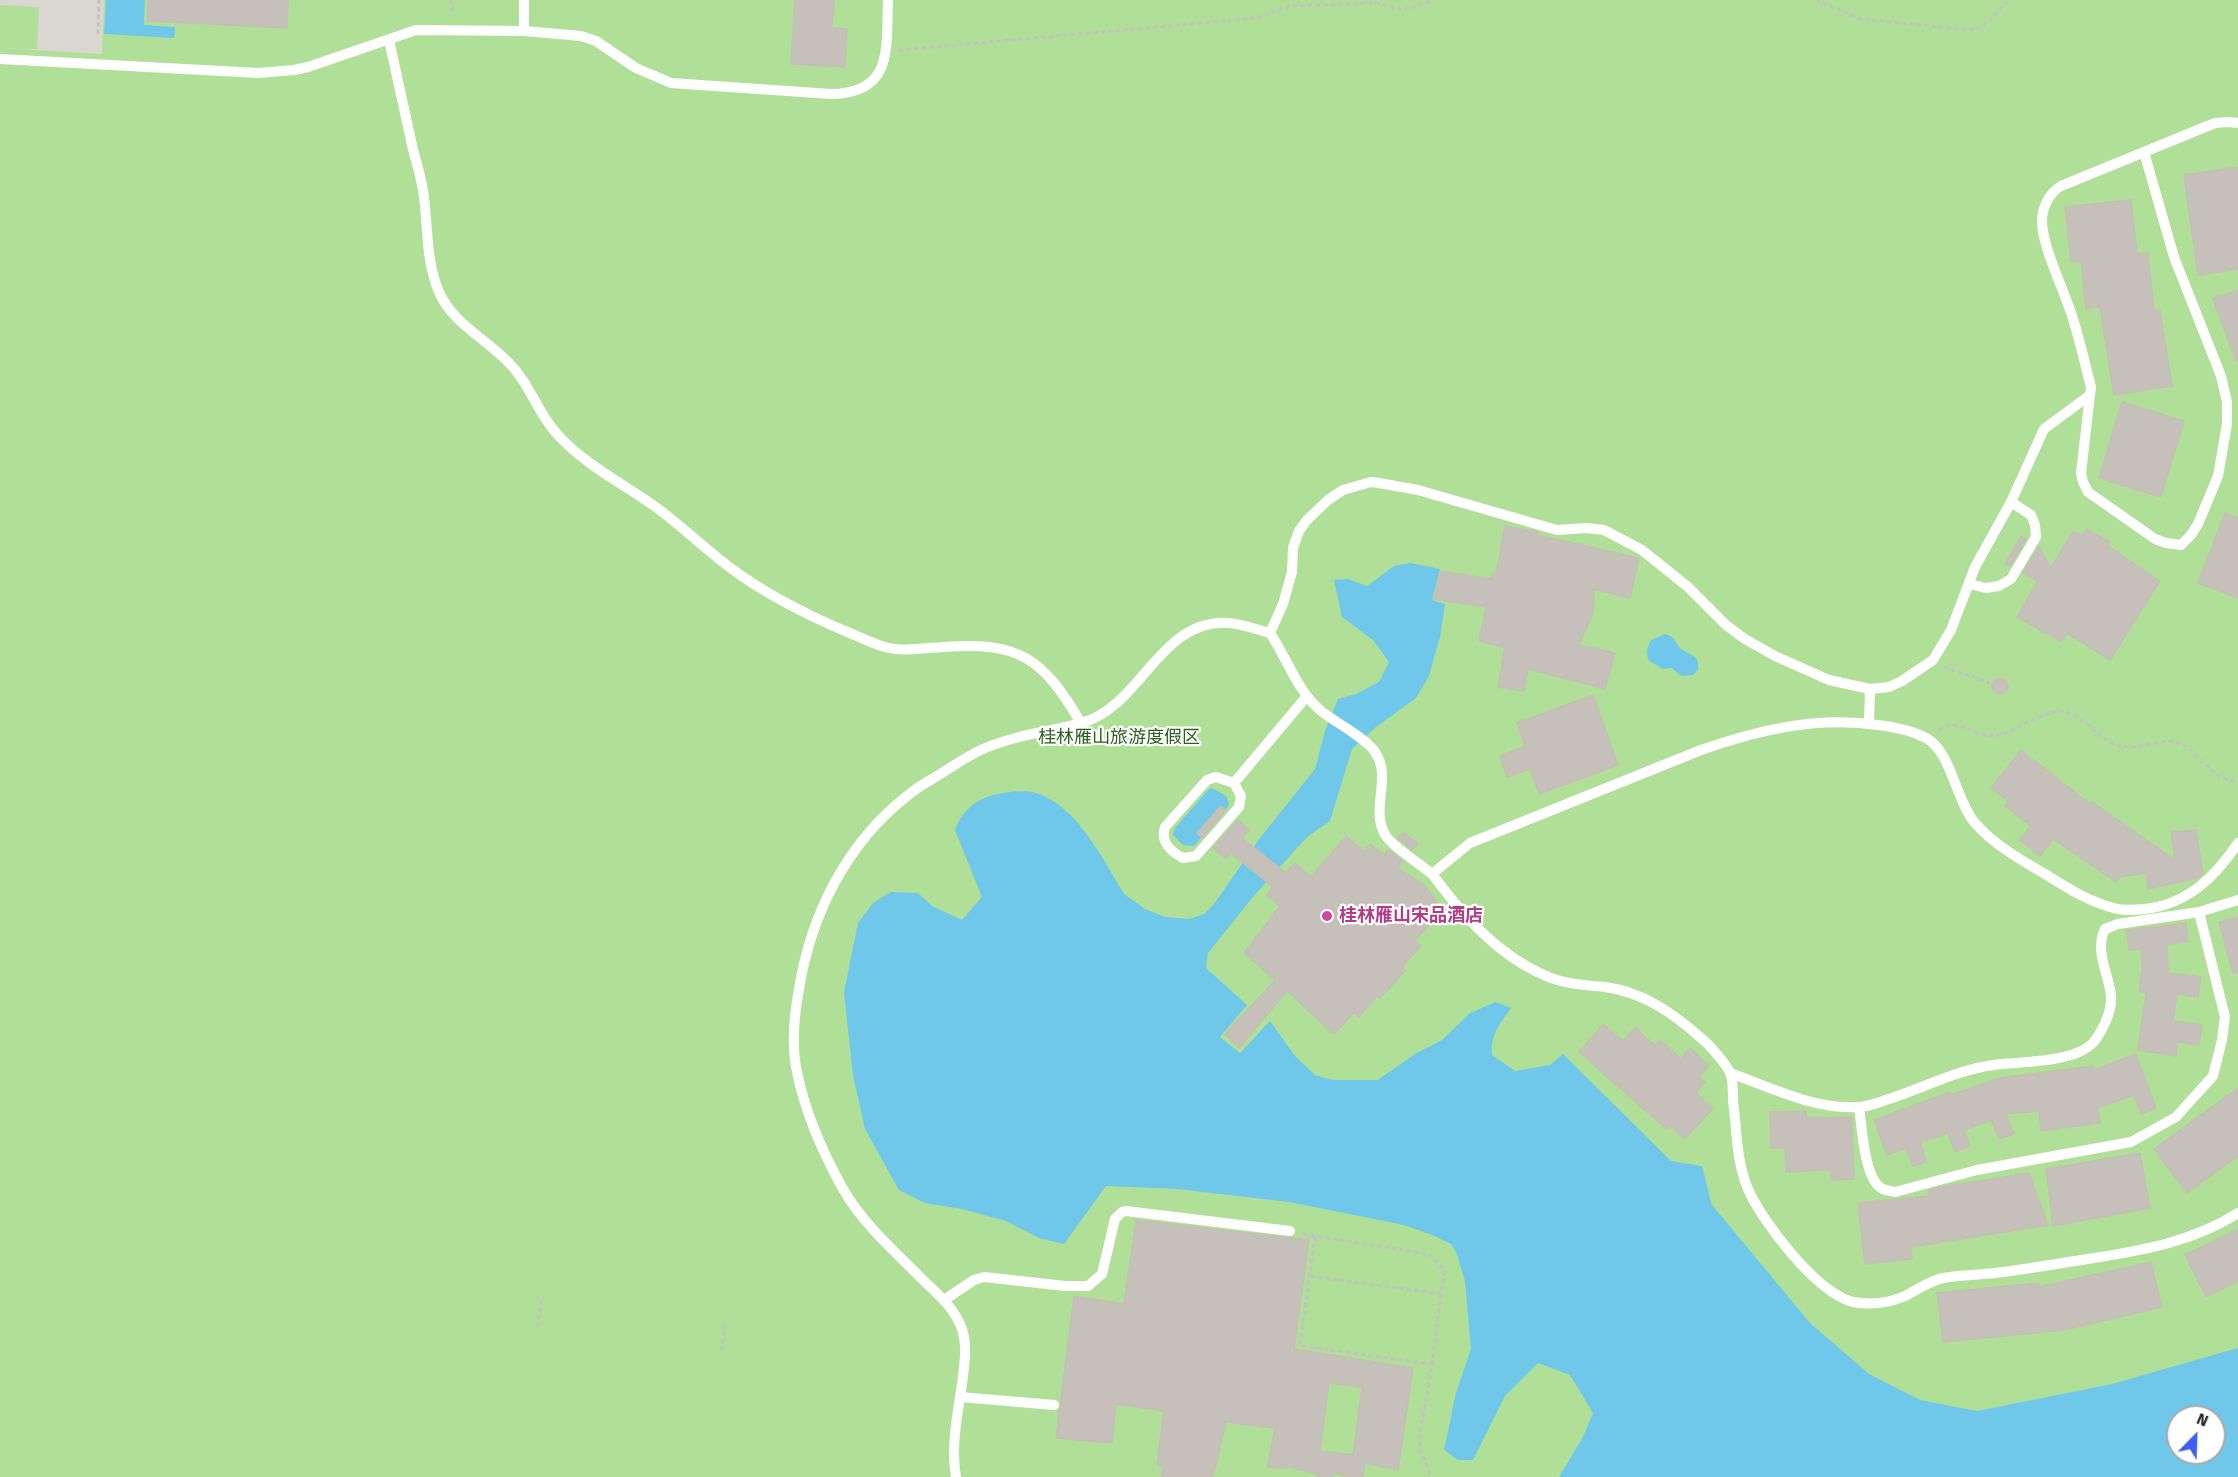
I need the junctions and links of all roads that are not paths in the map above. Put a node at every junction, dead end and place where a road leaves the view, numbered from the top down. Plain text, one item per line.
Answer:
1 (524, 0) edge
2 (888, 0) edge
3 (524, 31) junction
4 (389, 40) junction
5 (0, 59) edge
6 (2238, 123) edge
7 (2144, 152) junction
8 (2090, 395) junction
9 (2011, 502) junction
10 (1969, 584) junction
11 (1270, 633) junction
12 (1870, 689) junction
13 (1307, 696) junction
14 (1081, 723) junction
15 (1869, 723) junction
16 (1234, 783) junction
17 (2238, 843) edge
18 (1432, 874) junction
19 (2238, 900) edge
20 (2199, 912) junction
21 (1730, 1073) junction
22 (1859, 1107) junction
23 (2238, 1213) edge
24 (1290, 1231) road end
25 (944, 1300) junction
26 (960, 1397) junction
27 (1054, 1405) dead end
28 (956, 1477) edge

1 - 3 lane
2 - 3 lane
3 - 4 lane
4 - 5 lane
4 - 14 lane
6 - 7 lane
7 - 8 lane
7 - 8 lane
8 - 9 lane
9 - 10 lane
9 - 10 lane
10 - 12 lane
11 - 12 lane
11 - 13 lane
11 - 14 lane
12 - 15 lane
13 - 16 lane
13 - 18 lane
14 - 25 lane
15 - 17 lane
15 - 18 lane
16 - 16 lane
18 - 21 lane
19 - 20 lane
20 - 22 lane
20 - 22 lane
21 - 22 lane
21 - 23 lane
24 - 25 lane
25 - 26 lane
26 - 27 lane
26 - 28 lane

